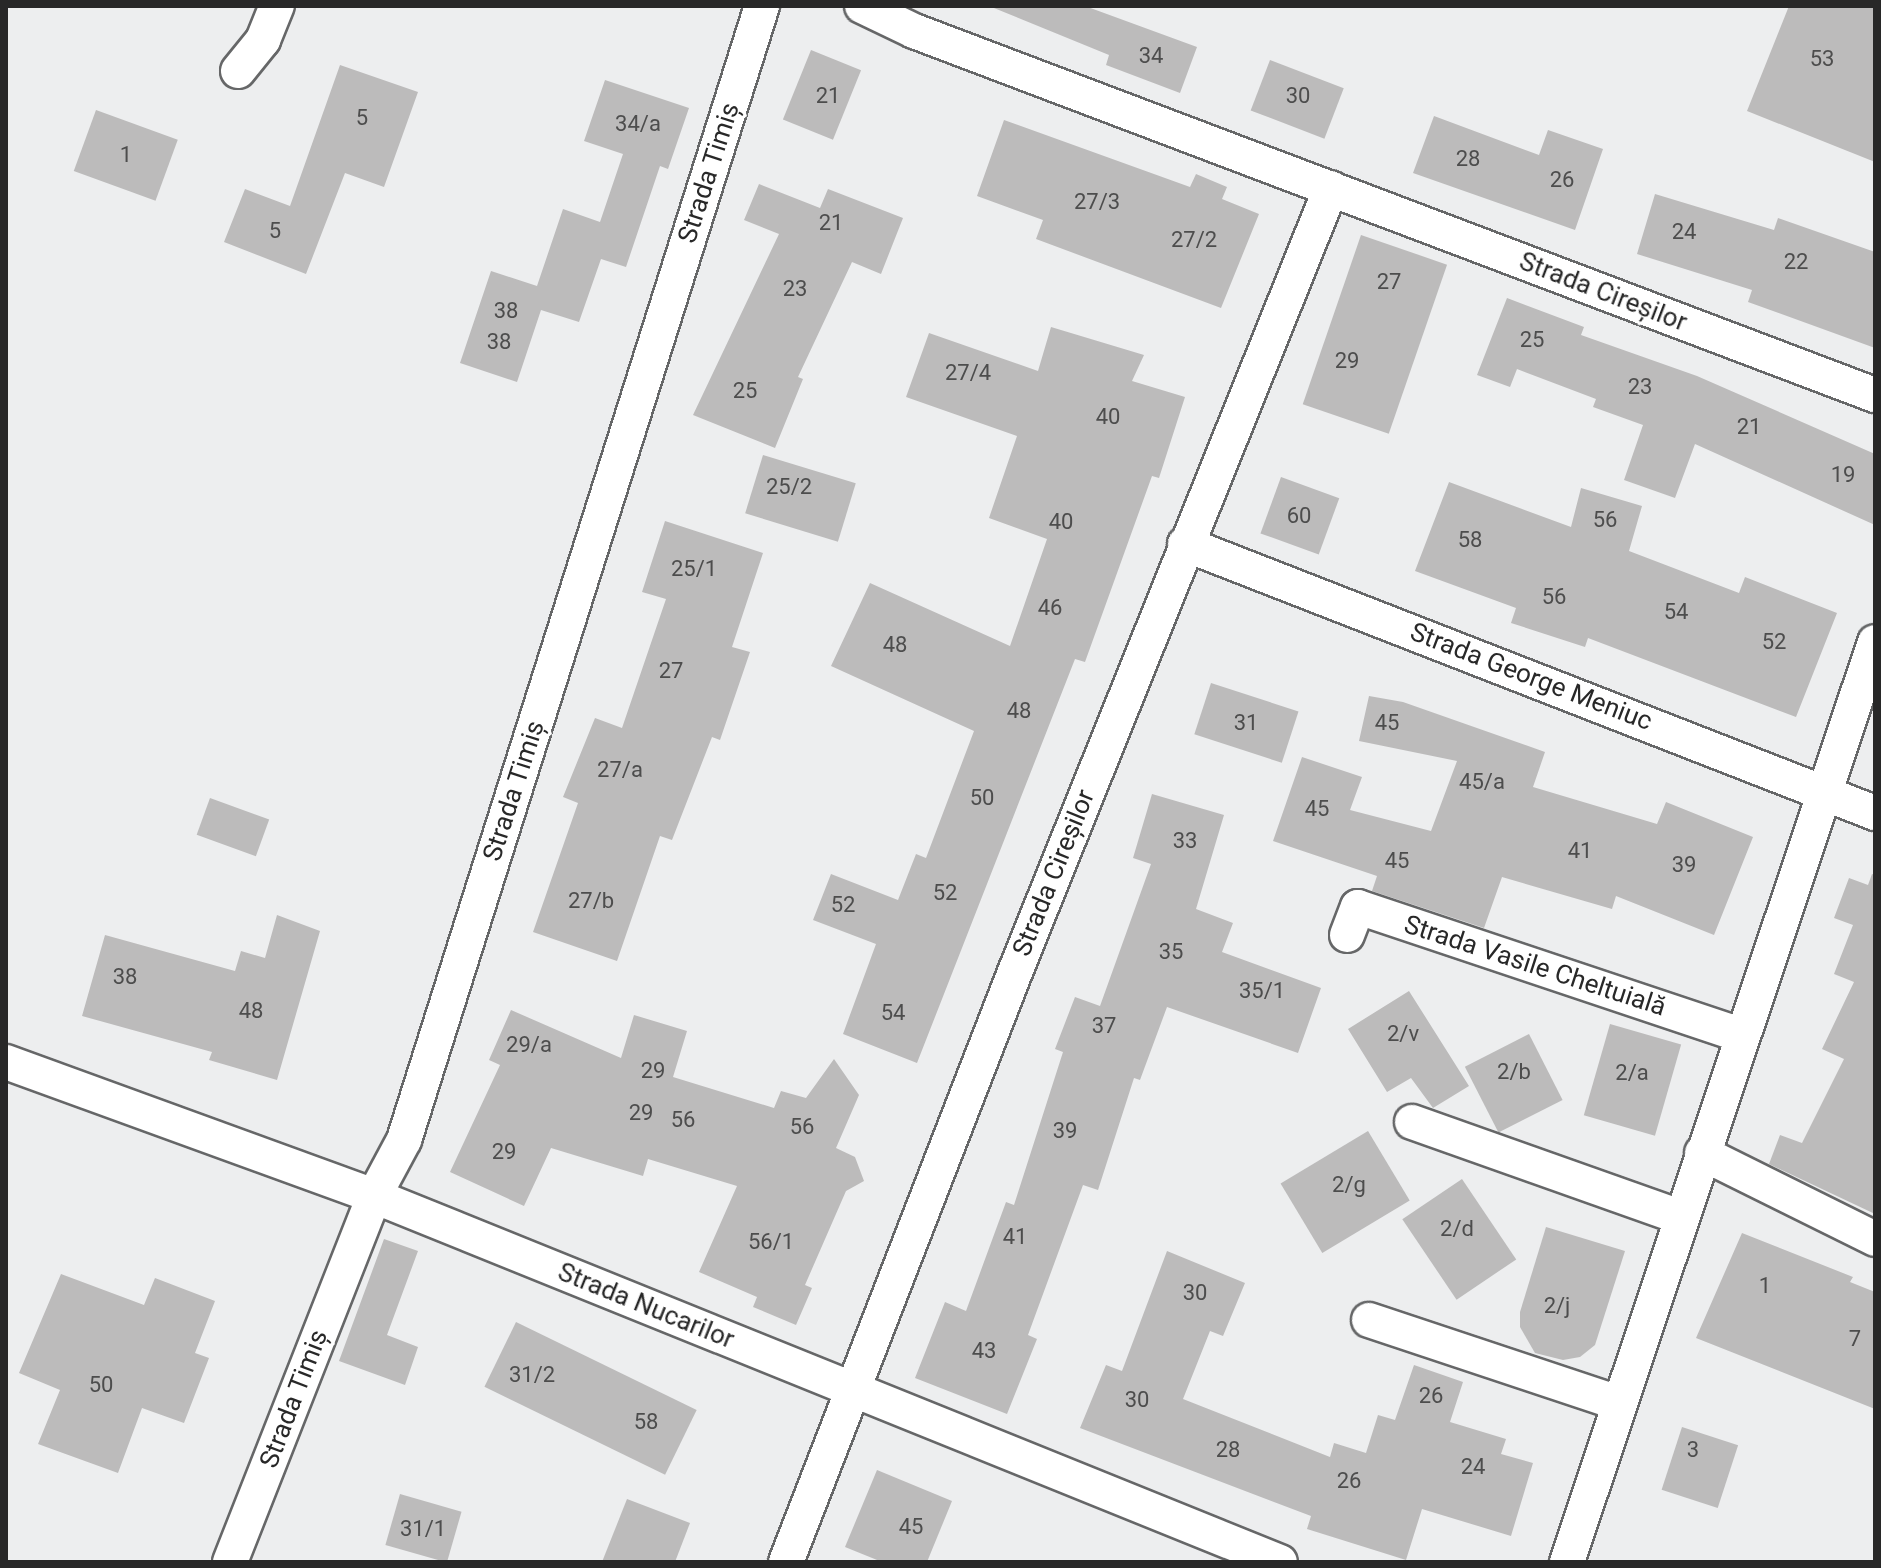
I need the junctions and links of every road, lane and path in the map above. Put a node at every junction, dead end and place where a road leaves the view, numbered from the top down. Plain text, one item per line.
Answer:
1 (277, 6) edge
2 (762, 6) edge
3 (862, 6) edge
4 (238, 71) dead end
5 (1331, 188) junction
6 (1875, 395) edge
7 (1185, 544) junction
8 (1875, 642) edge
9 (1822, 789) junction
10 (1875, 813) edge
11 (1347, 935) dead end
12 (1741, 1035) junction
13 (6, 1062) edge
14 (1412, 1122) dead end
15 (1702, 1153) junction
16 (374, 1196) junction
17 (1680, 1217) junction
18 (1875, 1239) edge
19 (1369, 1320) dead end
20 (854, 1390) junction
21 (1619, 1403) junction
22 (1266, 1559) edge
23 (230, 1562) edge
24 (786, 1562) edge
25 (1567, 1562) edge

1 - 4 street
2 - 16 street, Strada Timiș
3 - 5 street, Strada Cireșilor
5 - 6 street, Strada Cireșilor
5 - 7 street, Strada Cireșilor
7 - 9 street, Strada George Meniuc
7 - 20 street, Strada Cireșilor
8 - 9 street
9 - 10 street, Strada George Meniuc
9 - 12 street
11 - 12 street, Strada Vasile Cheltuială
12 - 15 street
13 - 16 street, Strada Nucarilor
14 - 17 street
15 - 17 street
15 - 18 street
16 - 20 street, Strada Nucarilor
16 - 23 street, Strada Timiș
17 - 21 street
19 - 21 street
20 - 22 street, Strada Nucarilor
20 - 24 street, Strada Cireșilor
21 - 25 street

